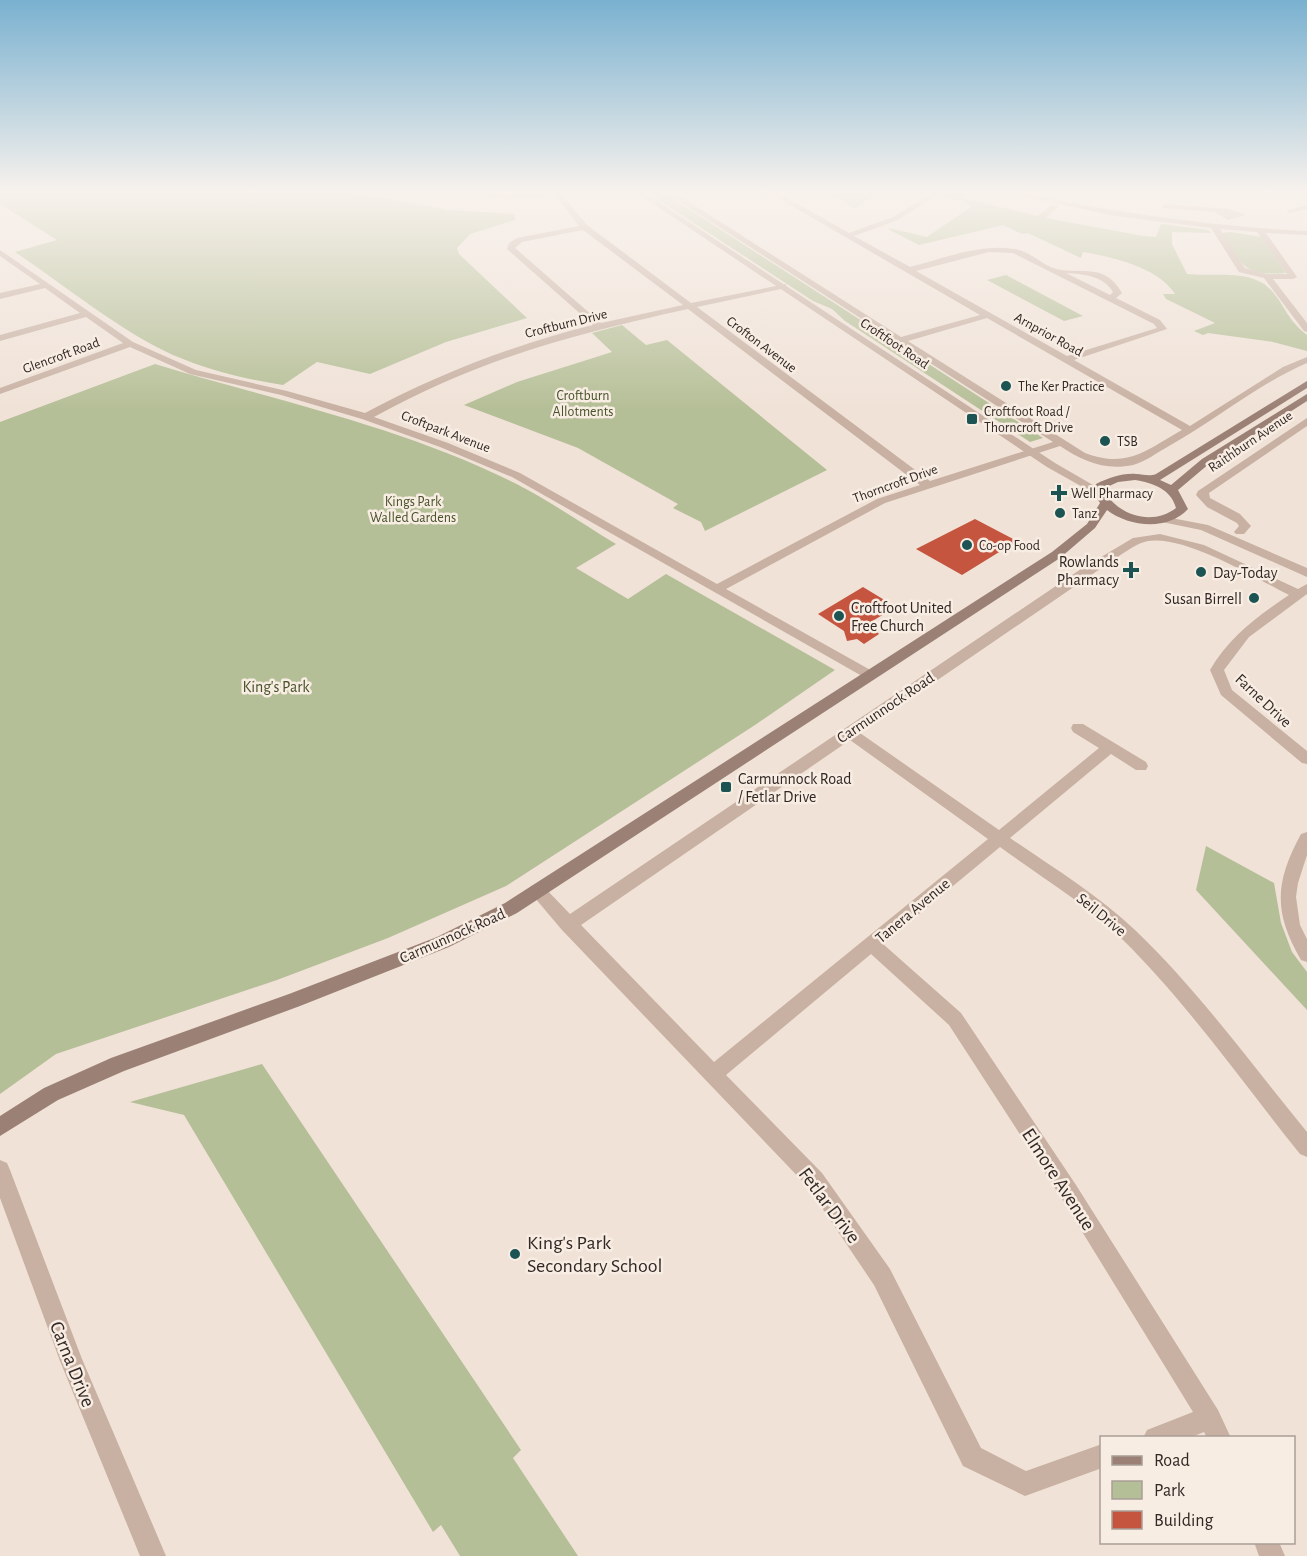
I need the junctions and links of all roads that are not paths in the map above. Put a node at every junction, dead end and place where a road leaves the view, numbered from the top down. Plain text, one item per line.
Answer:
1 (17, 264) edge
2 (528, 264) edge
3 (633, 264) edge
4 (749, 264) edge
5 (780, 264) edge
6 (897, 264) edge
7 (935, 264) edge
8 (1040, 264) edge
9 (1238, 264) edge
10 (1286, 264) edge
11 (909, 270) junction
12 (1055, 271) junction
13 (1267, 276) junction
14 (47, 285) junction
15 (783, 286) junction
16 (0, 296) edge
17 (1110, 299) junction
18 (691, 307) junction
19 (86, 314) junction
20 (989, 315) junction
21 (601, 328) junction
22 (1307, 329) edge
23 (0, 338) edge
24 (900, 340) junction
25 (130, 344) junction
26 (1066, 359) junction
27 (1307, 360) edge
28 (1307, 384) edge
29 (0, 391) edge
30 (1307, 397) edge
31 (366, 417) junction
32 (1307, 421) edge
33 (1190, 430) junction
34 (1062, 442) junction
35 (1033, 452) junction
36 (1150, 480) junction
37 (928, 486) junction
38 (1102, 487) junction
39 (1172, 490) junction
40 (1105, 504) junction
41 (1221, 508) junction
42 (1182, 509) junction
43 (1131, 518) junction
44 (1166, 519) junction
45 (1206, 522) junction
46 (1091, 526) junction
47 (1240, 532) dead end
48 (1307, 573) edge
49 (716, 589) junction
50 (1303, 591) edge
51 (869, 675) junction
52 (1078, 728) dead end
53 (849, 732) junction
54 (1110, 747) junction
55 (1307, 759) edge
56 (1142, 766) dead end
57 (999, 838) junction
58 (1307, 838) edge
59 (537, 891) junction
60 (568, 926) junction
61 (872, 944) junction
62 (1307, 956) edge
63 (714, 1073) junction
64 (0, 1127) edge
65 (1307, 1147) edge
66 (0, 1170) edge
67 (1215, 1428) edge
68 (1162, 1436) edge
69 (1100, 1456) edge
70 (153, 1556) edge

1 - 14 street, Croftpark Avenue
2 - 21 street
3 - 18 street, Crofton Avenue
4 - 15 street, Croftfoot Road
5 - 24 street, Croftfoot Road
6 - 11 street, Arnprior Road
7 - 11 street
8 - 12 street
9 - 13 street
10 - 13 street
11 - 20 street, Arnprior Road
12 - 17 street
12 - 17 street
13 - 22 street
14 - 16 street
14 - 19 street, Croftpark Avenue
15 - 18 street, Croftburn Drive
15 - 35 street, Croftfoot Road
17 - 26 street
18 - 21 street, Croftburn Drive
18 - 37 street, Crofton Avenue
19 - 23 street
19 - 25 street, Croftpark Avenue
20 - 24 street
20 - 26 street, Arnprior Road
21 - 31 street, Croftburn Drive
24 - 34 street, Croftfoot Road
25 - 29 street, Glencroft Road
25 - 31 street, Croftpark Avenue
26 - 33 street, Arnprior Road
27 - 33 street
28 - 36 main road
30 - 39 main road
31 - 49 street, Croftpark Avenue
32 - 41 street, Raithburn Avenue
33 - 34 street, Croftfoot Road
34 - 35 street, Thorncroft Drive
35 - 37 street, Thorncroft Drive
35 - 38 street, Croftfoot Road
36 - 38 main road
36 - 39 main road
37 - 49 street, Thorncroft Drive
38 - 40 main road
39 - 42 main road
40 - 43 main road
40 - 46 main road
41 - 45 street
41 - 47 street, Raithburn Avenue
42 - 44 main road
42 - 45 street
43 - 44 main road
43 - 46 main road
44 - 45 street
45 - 48 street
46 - 51 main road, Carmunnock Road
49 - 51 street, Croftpark Avenue
50 - 53 street, Carmunnock Road
50 - 55 street, Farne Drive
51 - 59 main road, Carmunnock Road
52 - 54 street
53 - 57 street, Seil Drive
53 - 60 street, Carmunnock Road
54 - 56 street
54 - 57 street, Tanera Avenue
57 - 61 street, Tanera Avenue
57 - 65 street, Seil Drive
58 - 62 street
59 - 60 street, Fetlar Drive
59 - 64 main road, Carmunnock Road
60 - 63 street, Fetlar Drive
61 - 63 street, Tanera Avenue
61 - 67 street, Elmore Avenue
63 - 69 street, Fetlar Drive
66 - 70 street, Carna Drive
67 - 68 street

